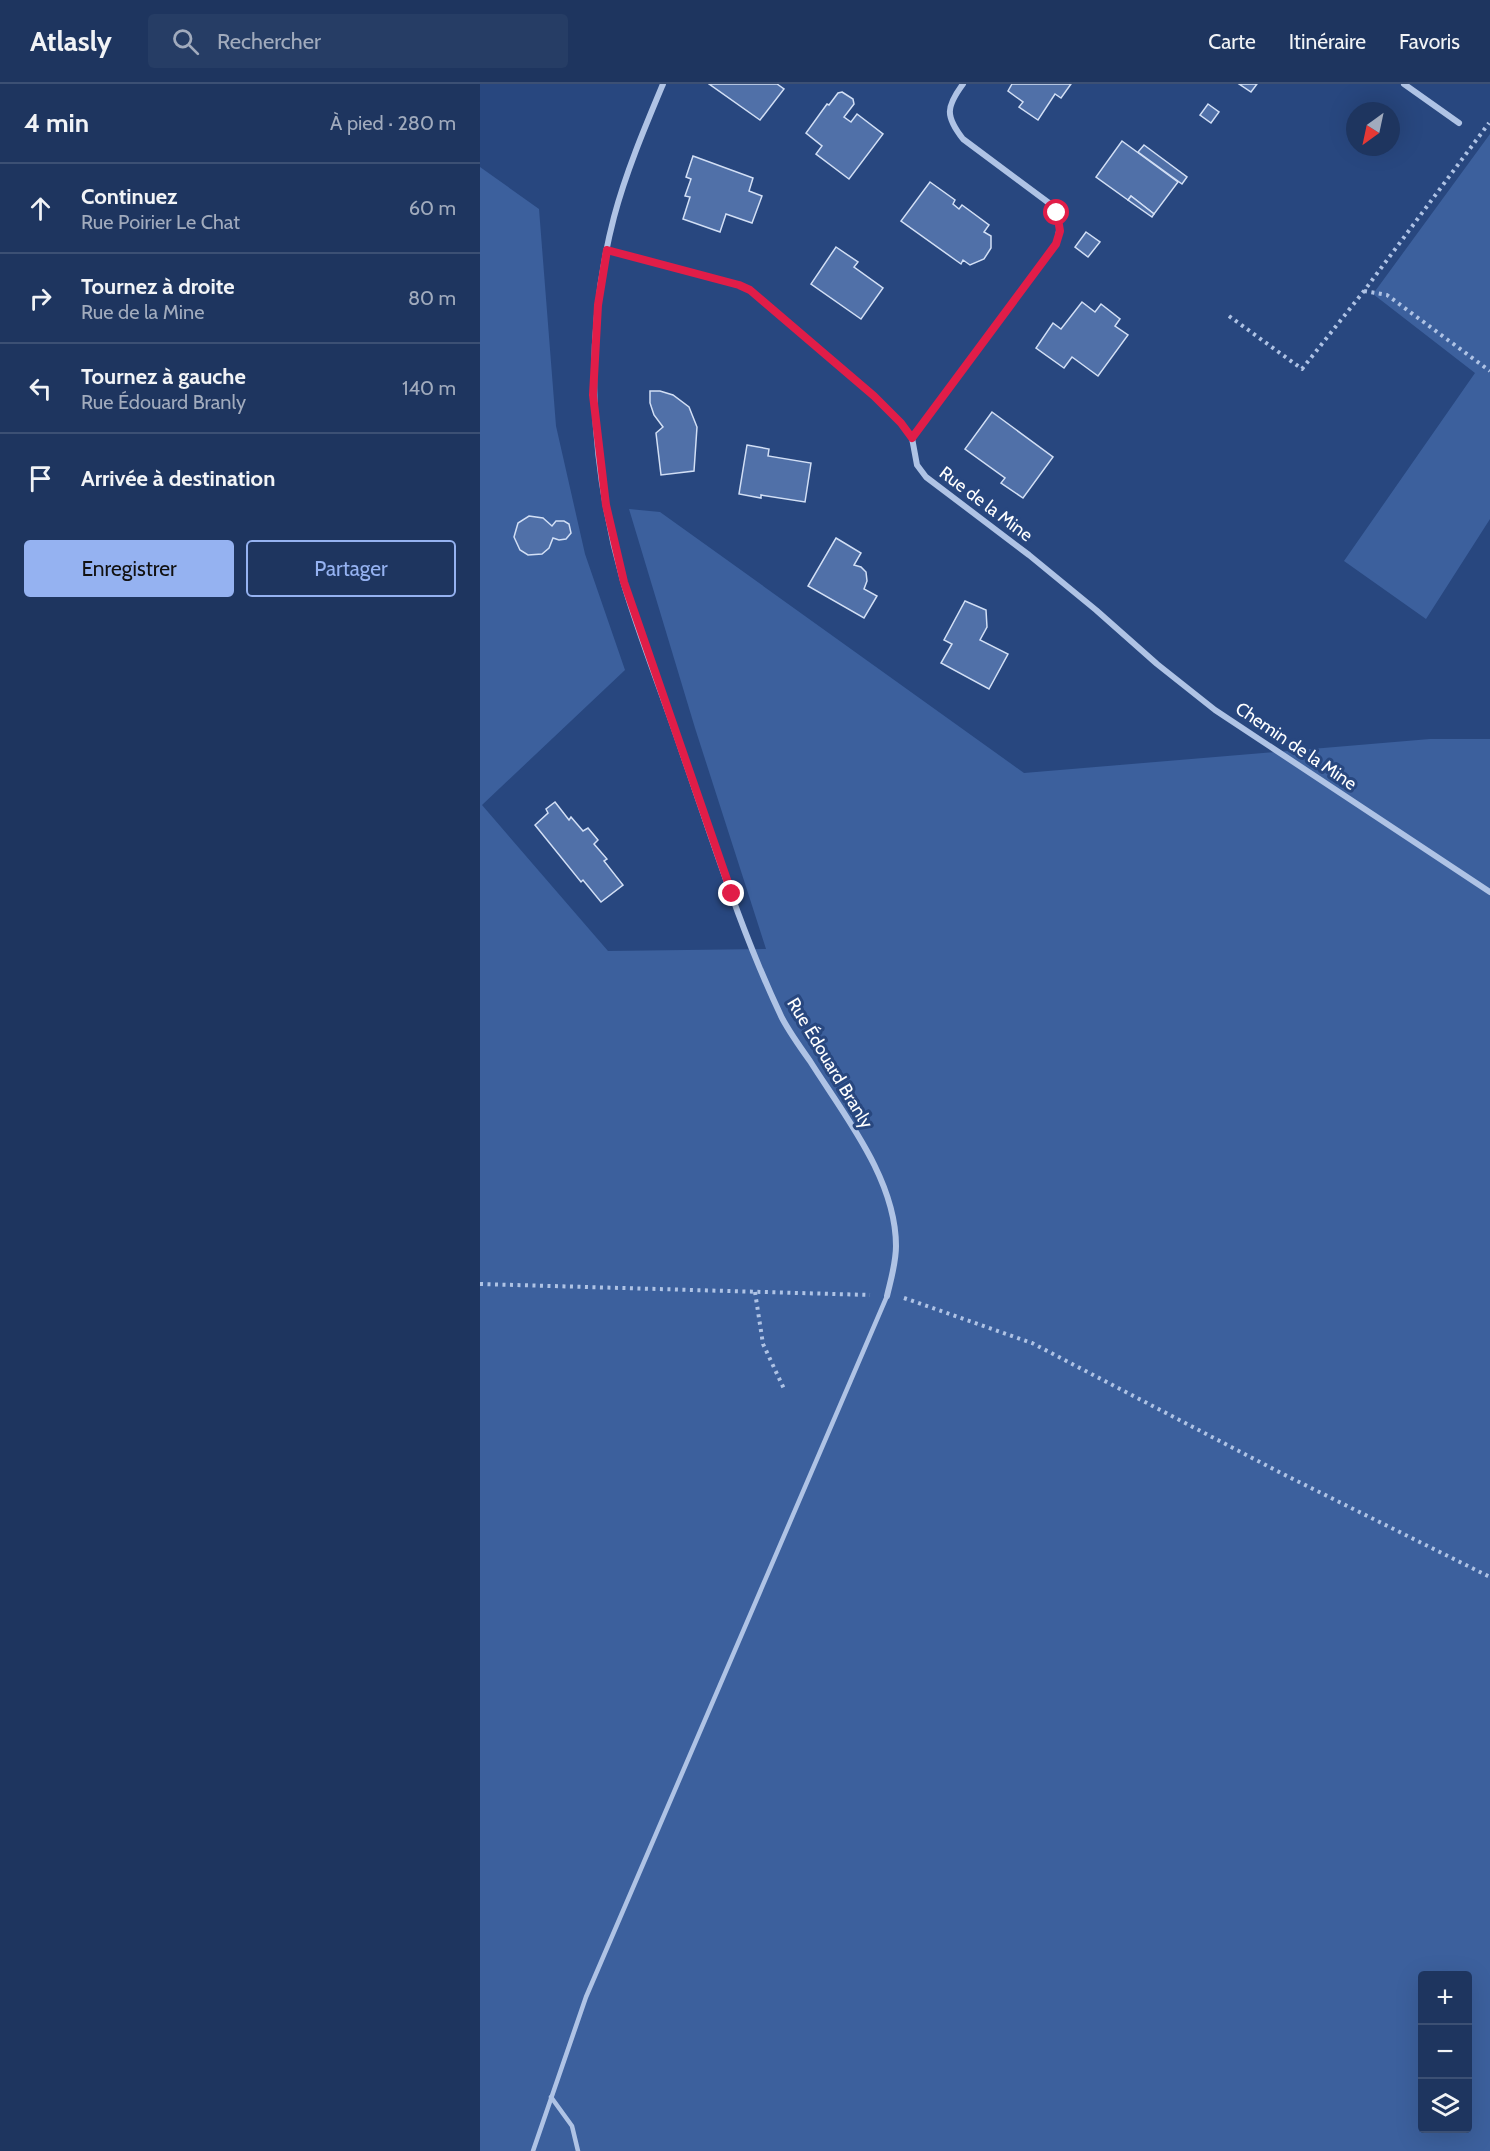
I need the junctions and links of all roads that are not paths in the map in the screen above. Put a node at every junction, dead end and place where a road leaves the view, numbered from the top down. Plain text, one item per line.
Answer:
1 (663, 84) edge
2 (963, 84) edge
3 (1404, 84) edge
4 (1459, 123) dead end
5 (607, 250) junction
6 (912, 438) junction
7 (1096, 610) joint
8 (1490, 892) edge
9 (887, 1296) joint
10 (551, 2097) junction
11 (533, 2151) edge
12 (578, 2151) edge

1 - 5 street, Rue Édouard Branly
2 - 6 street
3 - 4 street
5 - 6 street, Rue de la Mine
5 - 9 street, Rue Édouard Branly
6 - 7 street, Rue de la Mine
7 - 8 street, Chemin de la Mine
9 - 10 lane
10 - 11 lane
10 - 12 lane

